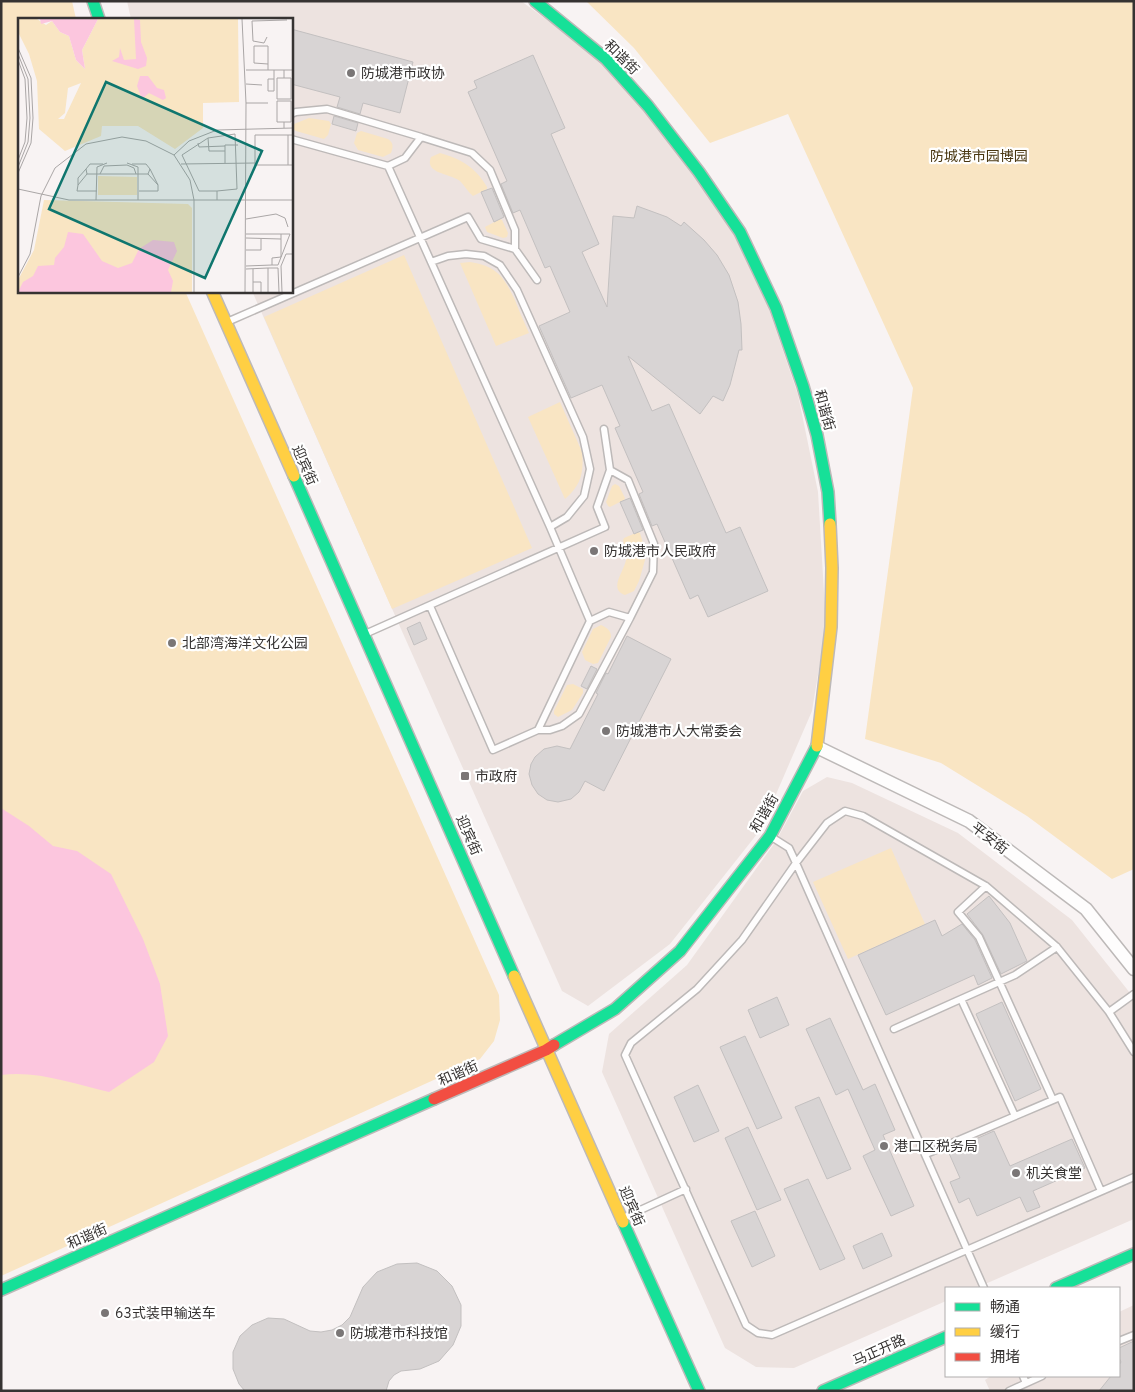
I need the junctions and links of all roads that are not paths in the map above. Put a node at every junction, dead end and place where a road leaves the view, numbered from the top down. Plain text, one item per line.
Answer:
1 (93, 1) edge
2 (535, 1) edge
3 (99, 18) edge
4 (292, 114) edge
5 (421, 137) junction
6 (292, 139) edge
7 (388, 166) junction
8 (421, 238) junction
9 (515, 249) junction
10 (431, 262) junction
11 (537, 280) dead end
12 (292, 291) edge
13 (212, 292) edge
14 (290, 292) edge
15 (226, 322) junction
16 (604, 429) dead end
17 (610, 470) junction
18 (550, 527) junction
19 (559, 548) junction
20 (430, 606) junction
21 (630, 618) junction
22 (590, 621) junction
23 (364, 635) junction
24 (538, 730) junction
25 (817, 747) junction
26 (770, 836) junction
27 (796, 863) junction
28 (986, 886) junction
29 (1057, 947) junction
30 (1134, 969) edge
31 (1000, 982) junction
32 (1134, 994) edge
33 (961, 1000) junction
34 (1109, 1012) junction
35 (894, 1029) dead end
36 (546, 1050) junction
37 (1134, 1052) edge
38 (1054, 1100) junction
39 (1015, 1116) junction
40 (926, 1154) junction
41 (1134, 1177) edge
42 (686, 1189) junction
43 (1101, 1191) junction
44 (622, 1218) junction
45 (968, 1250) junction
46 (1134, 1254) edge
47 (984, 1287) edge
48 (1058, 1287) edge
49 (1, 1290) edge
50 (1134, 1335) edge
51 (945, 1336) edge
52 (1120, 1341) edge
53 (1023, 1377) edge
54 (1040, 1377) edge
55 (1026, 1383) junction
56 (700, 1391) edge
57 (823, 1391) edge
58 (1010, 1391) edge

1 - 3 street
2 - 25 street, 和谐街
4 - 5 lane
5 - 7 lane
5 - 9 lane
6 - 7 lane
7 - 8 lane
8 - 9 lane
8 - 10 lane
8 - 12 lane
9 - 11 lane
10 - 18 lane
10 - 18 lane
13 - 15 street, 迎宾街
14 - 15 lane
15 - 23 street, 迎宾街
16 - 17 lane
17 - 19 lane
17 - 21 lane
18 - 19 lane
19 - 20 lane
19 - 22 lane
20 - 23 lane
20 - 24 lane
21 - 22 lane
21 - 24 lane
22 - 24 lane
23 - 36 street, 迎宾街
25 - 26 street, 和谐街
25 - 30 street, 平安街
26 - 27 lane
26 - 36 street, 和谐街
27 - 28 lane
27 - 40 lane
27 - 42 lane
28 - 29 lane
28 - 31 lane
29 - 31 lane
29 - 34 lane
31 - 33 lane
31 - 38 lane
32 - 34 lane
33 - 35 lane
33 - 39 lane
34 - 37 lane
36 - 44 street, 迎宾街
36 - 49 street, 和谐街
38 - 39 lane
38 - 43 lane
39 - 40 lane
40 - 45 lane
41 - 43 lane
42 - 44 lane
42 - 45 lane
43 - 45 lane
44 - 56 street, 迎宾街
45 - 47 lane
46 - 48 street
50 - 52 lane
51 - 57 street, 马正开路
53 - 55 lane
54 - 55 lane
55 - 58 lane

